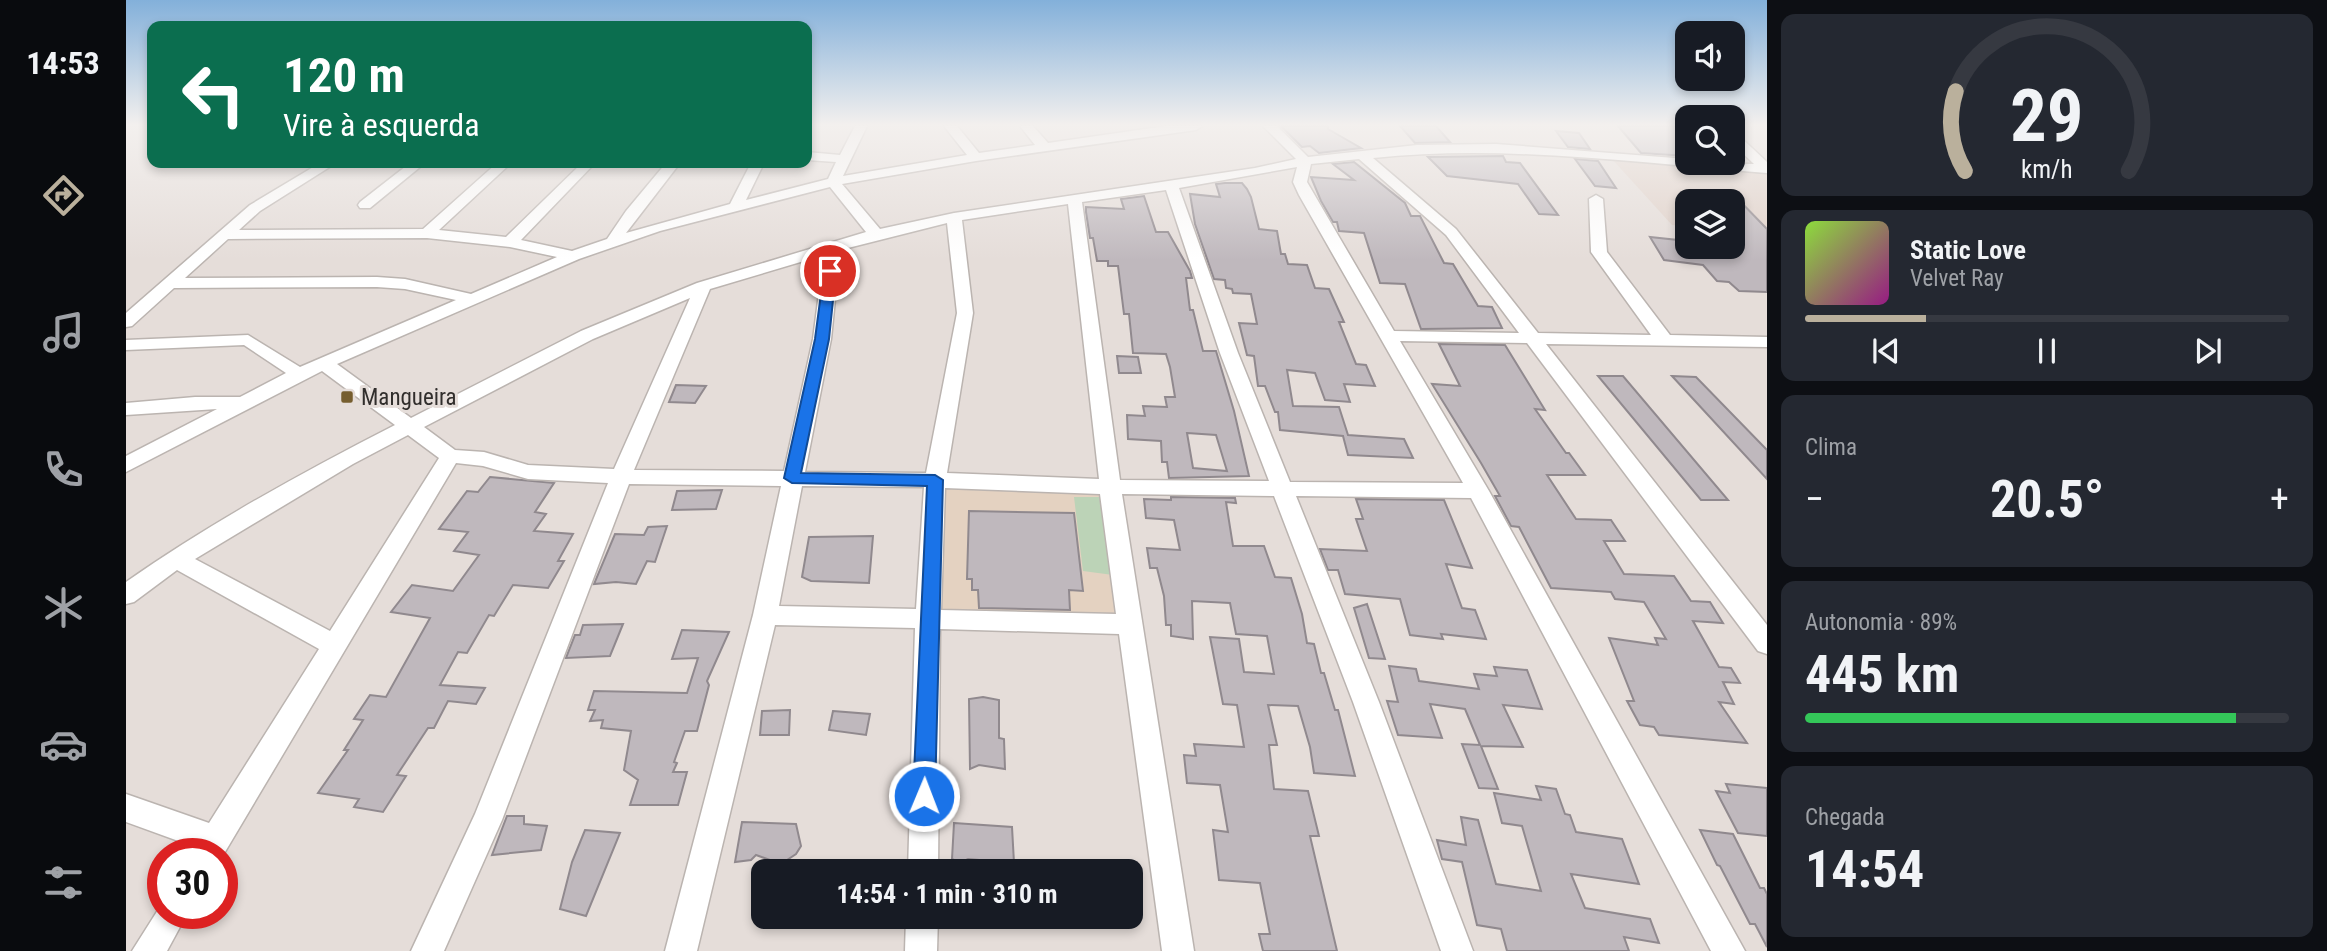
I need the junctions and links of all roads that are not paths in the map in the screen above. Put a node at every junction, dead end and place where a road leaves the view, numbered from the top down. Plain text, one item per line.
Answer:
1 (317, 170) edge
2 (409, 170) edge
3 (497, 170) edge
4 (582, 170) edge
5 (667, 170) edge
6 (753, 170) edge
7 (838, 170) edge
8 (902, 170) edge
9 (1259, 170) edge
10 (1290, 170) edge
11 (1307, 170) edge
12 (1380, 170) edge
13 (1302, 172) junction
14 (833, 182) junction
15 (1171, 185) junction
16 (1596, 199) dead end
17 (1075, 200) junction
18 (365, 205) dead end
19 (736, 206) junction
20 (954, 217) junction
21 (427, 233) junction
22 (876, 234) junction
23 (225, 235) junction
24 (510, 242) junction
25 (613, 242) junction
26 (832, 249) junction
27 (573, 256) junction
28 (172, 283) junction
29 (703, 286) junction
30 (471, 299) junction
31 (126, 322) edge
32 (1389, 336) junction
33 (1533, 338) junction
34 (1665, 341) junction
35 (1767, 342) edge
36 (126, 345) edge
37 (324, 363) junction
38 (299, 374) junction
39 (242, 403) junction
40 (126, 409) edge
41 (408, 425) junction
42 (450, 456) junction
43 (126, 465) edge
44 (621, 477) junction
45 (792, 478) junction
46 (935, 480) junction
47 (1110, 487) junction
48 (1282, 488) junction
49 (1478, 491) junction
50 (176, 559) junction
51 (126, 595) edge
52 (765, 615) junction
53 (929, 619) junction
54 (1129, 624) junction
55 (1767, 644) edge
56 (334, 645) junction
57 (126, 808) edge
58 (191, 838) edge
59 (216, 838) edge
60 (923, 859) edge
61 (162, 929) edge
62 (922, 929) edge
63 (148, 951) edge
64 (428, 951) edge
65 (681, 951) edge
66 (921, 951) edge
67 (1178, 951) edge
68 (1457, 951) edge
69 (1729, 951) edge

1 - 23 street
2 - 18 street
3 - 21 street
4 - 24 street
5 - 25 street
6 - 19 street
7 - 14 street
8 - 14 street
9 - 15 street
10 - 13 street
11 - 13 street
12 - 33 street
13 - 32 street
14 - 19 street
14 - 22 street
15 - 17 street
15 - 48 street
16 - 34 street
17 - 20 street
17 - 47 street
19 - 25 street
20 - 22 street
20 - 46 street
21 - 23 street
21 - 24 street
22 - 26 street
23 - 28 street
24 - 27 street
25 - 27 street
26 - 29 street
26 - 45 street
27 - 30 street
28 - 30 street
28 - 31 street
29 - 41 street
29 - 44 street
30 - 37 street
32 - 33 street
32 - 49 street
33 - 34 street
33 - 55 street
34 - 35 street
36 - 38 street
37 - 38 street
37 - 41 street
38 - 39 street
39 - 40 street
39 - 43 street
41 - 42 street
41 - 50 street
42 - 44 street
42 - 56 street
44 - 45 street
44 - 64 street
45 - 46 street
45 - 52 street
46 - 47 street
46 - 53 street
47 - 48 street
47 - 54 street
48 - 49 street
48 - 68 street
49 - 69 street
50 - 51 street
50 - 56 street
52 - 53 street
52 - 65 street
53 - 54 street
53 - 60 street
54 - 67 street
56 - 59 street
57 - 58 street
61 - 63 street
62 - 66 street

